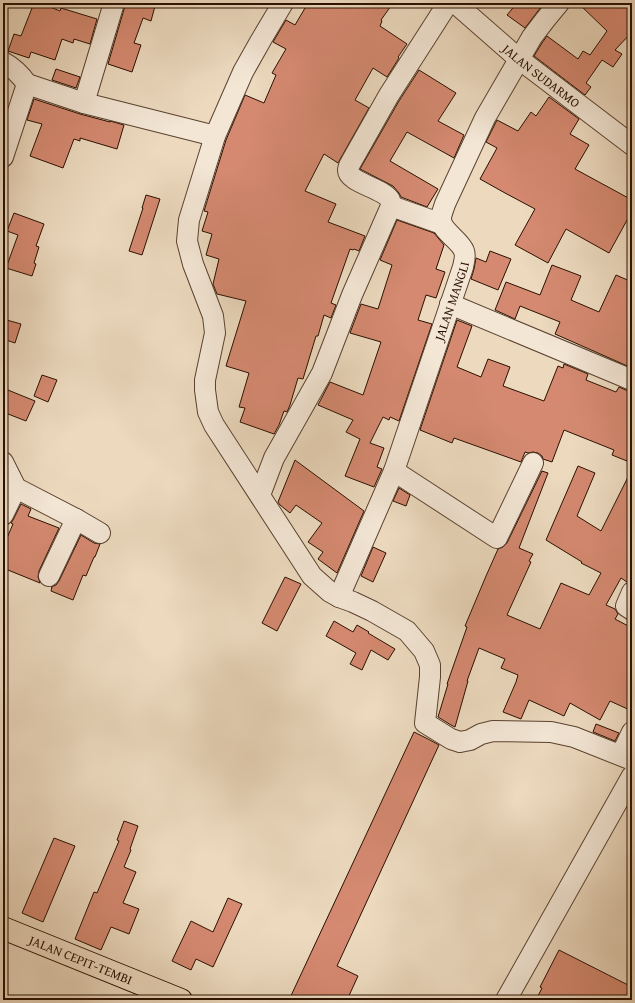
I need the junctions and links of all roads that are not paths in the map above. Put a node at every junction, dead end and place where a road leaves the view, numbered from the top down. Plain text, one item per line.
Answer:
1 (114, 3) edge
2 (283, 3) edge
3 (448, 3) edge
4 (455, 3) edge
5 (559, 3) edge
6 (519, 59) junction
7 (3, 62) edge
8 (26, 84) junction
9 (84, 103) junction
10 (215, 136) junction
11 (632, 145) edge
12 (3, 157) edge
13 (391, 206) junction
14 (442, 224) junction
15 (450, 304) junction
16 (632, 380) edge
17 (3, 462) edge
18 (533, 463) dead end
19 (394, 471) junction
20 (16, 488) junction
21 (260, 495) junction
22 (3, 515) edge
23 (76, 519) junction
24 (100, 533) dead end
25 (49, 576) dead end
26 (632, 592) edge
27 (339, 597) junction
28 (632, 610) edge
29 (632, 732) edge
30 (626, 758) edge
31 (632, 776) edge
32 (3, 928) edge
33 (181, 1000) edge
34 (506, 1000) edge

1 - 9 street
2 - 10 street
3 - 13 street
4 - 6 street, JALAN SUDARMO
5 - 6 street
6 - 11 street, JALAN SUDARMO
6 - 14 street
7 - 8 street
8 - 9 street
8 - 12 street
9 - 10 street
10 - 21 street
13 - 14 street
13 - 21 street
14 - 15 street, JALAN MANGLI
15 - 16 street
15 - 19 street, JALAN MANGLI
17 - 20 street
18 - 19 street
19 - 27 street, JALAN MANGLI
20 - 22 street
20 - 23 street
21 - 27 street
23 - 24 street
23 - 25 street
26 - 28 street
27 - 30 street
29 - 30 street
31 - 34 street
32 - 33 main road, JALAN CEPIT-TEMBI

